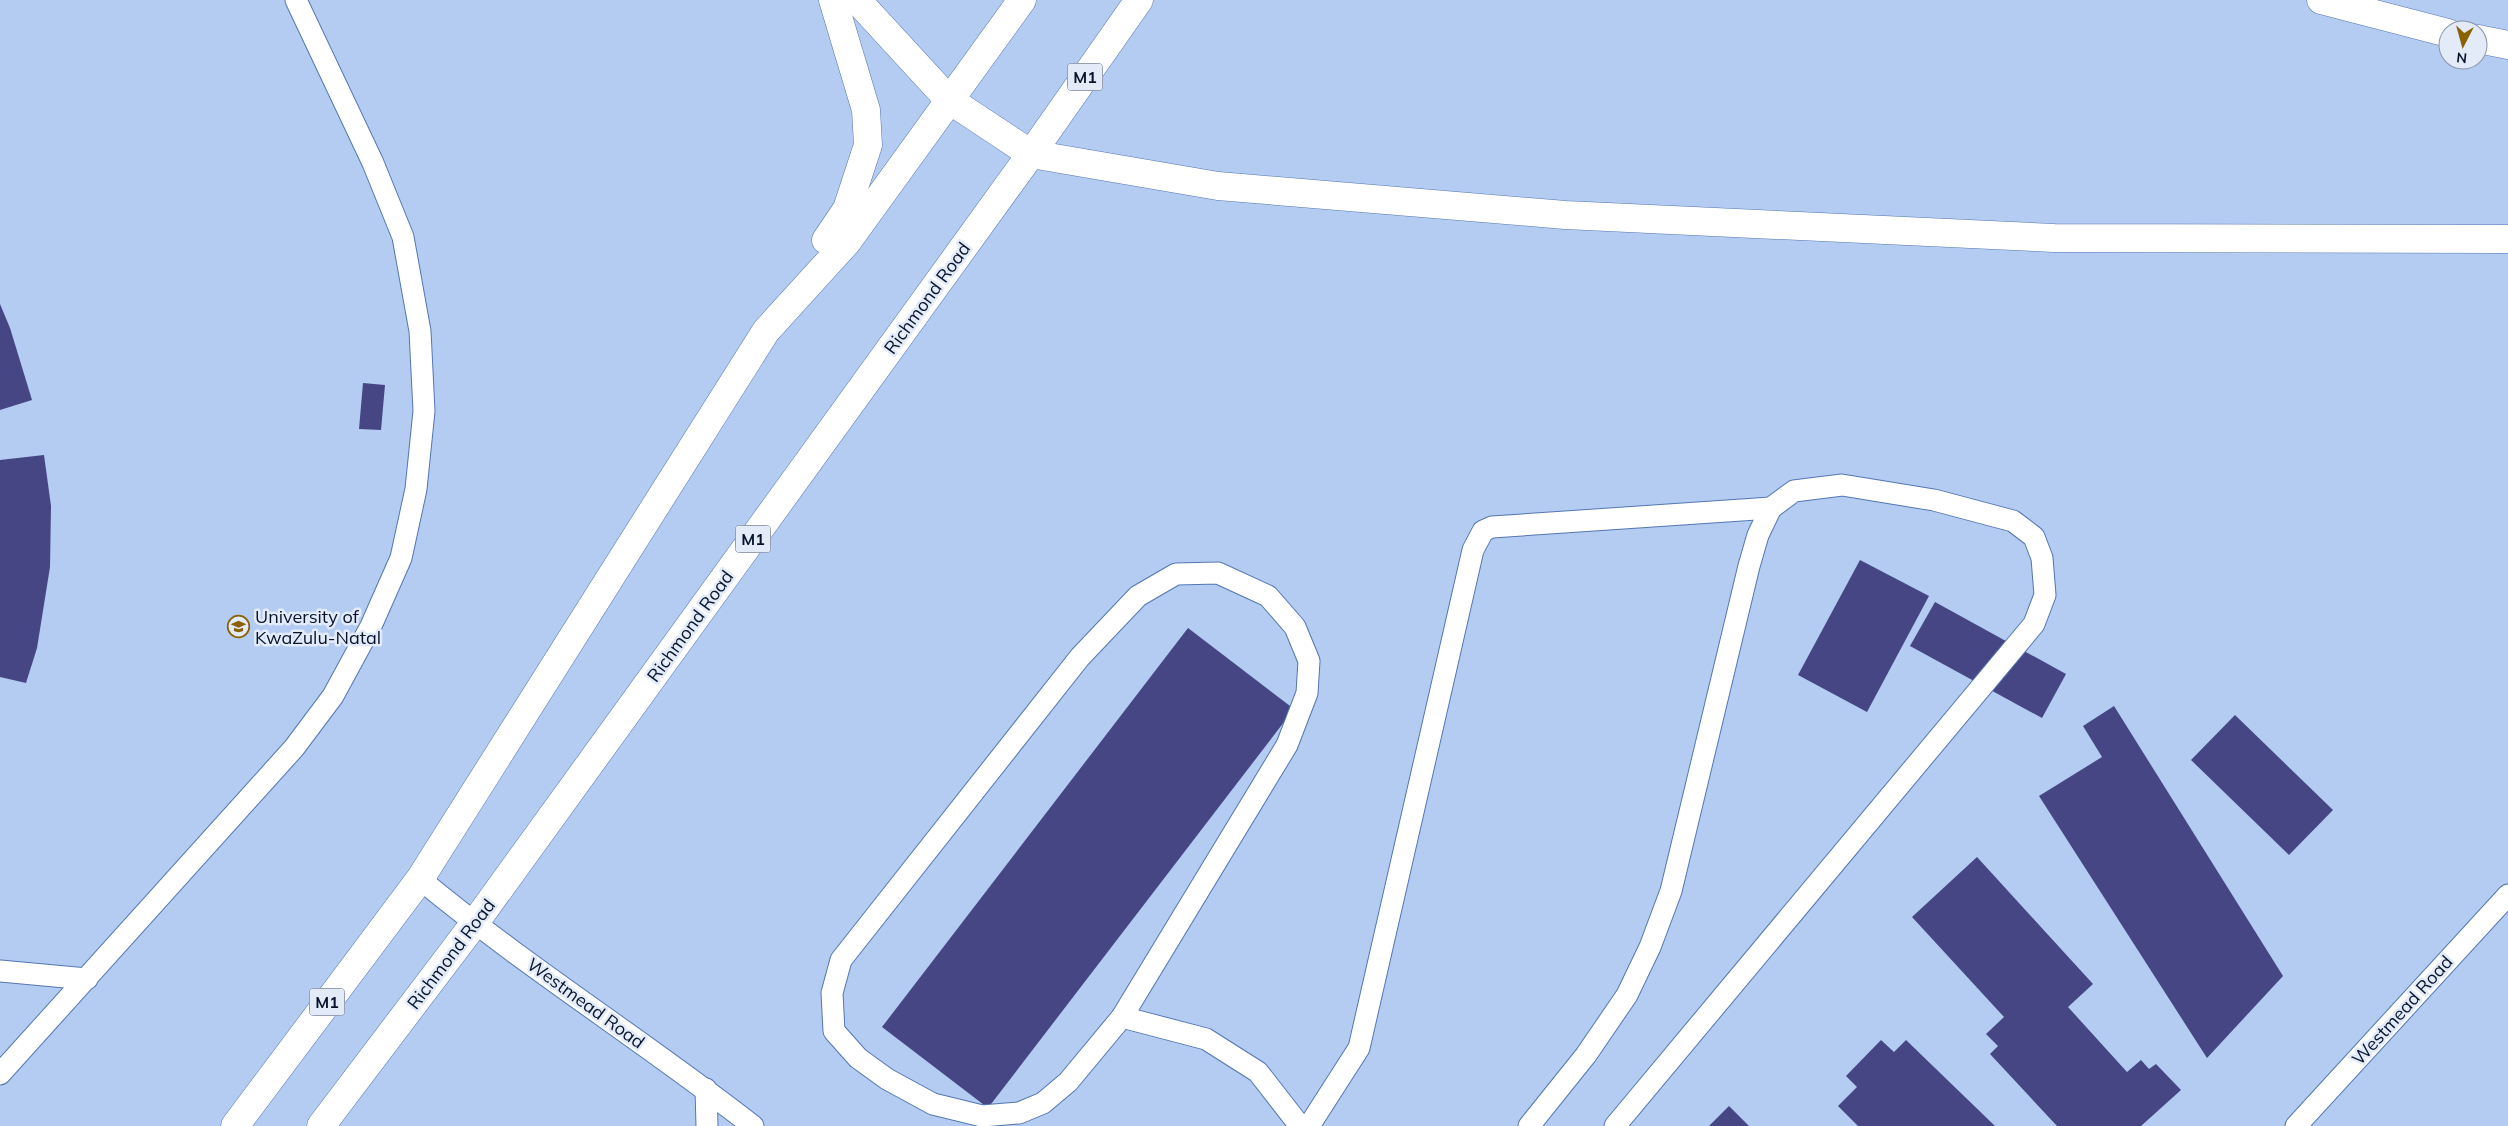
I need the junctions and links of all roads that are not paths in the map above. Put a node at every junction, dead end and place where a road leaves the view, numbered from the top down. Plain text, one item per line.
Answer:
1 (296, 0) edge
2 (833, 0) edge
3 (857, 0) edge
4 (1022, 0) edge
5 (1139, 0) edge
6 (2321, 0) edge
7 (2438, 30) edge
8 (2488, 41) edge
9 (2508, 45) edge
10 (948, 99) junction
11 (1031, 154) junction
12 (2508, 239) edge
13 (766, 331) junction
14 (1771, 508) junction
15 (420, 879) junction
16 (2508, 895) edge
17 (474, 924) junction
18 (0, 971) edge
19 (87, 979) junction
20 (1122, 1017) junction
21 (0, 1074) edge
22 (706, 1089) junction
23 (235, 1126) edge
24 (321, 1126) edge
25 (707, 1126) edge
26 (754, 1126) edge
27 (1300, 1126) edge
28 (1308, 1126) edge
29 (1528, 1126) edge
30 (1616, 1126) edge
31 (2296, 1126) edge

1 - 19 lane
2 - 13 highway
3 - 10 highway
4 - 10 highway, M1
5 - 11 highway, Richmond Road / M1
6 - 7 highway
8 - 9 highway
10 - 11 highway
10 - 13 highway, M1
11 - 12 highway
11 - 17 highway, Richmond Road / M1
13 - 15 highway, M1
14 - 28 lane
14 - 29 lane
14 - 30 lane
15 - 17 lane, Westmead Road
15 - 23 highway, M1
16 - 31 lane, Westmead Road
17 - 22 lane, Westmead Road
17 - 24 highway, Richmond Road / M1
18 - 19 lane
19 - 21 lane
20 - 20 lane
20 - 27 lane
22 - 25 lane
22 - 26 lane, Westmead Road

